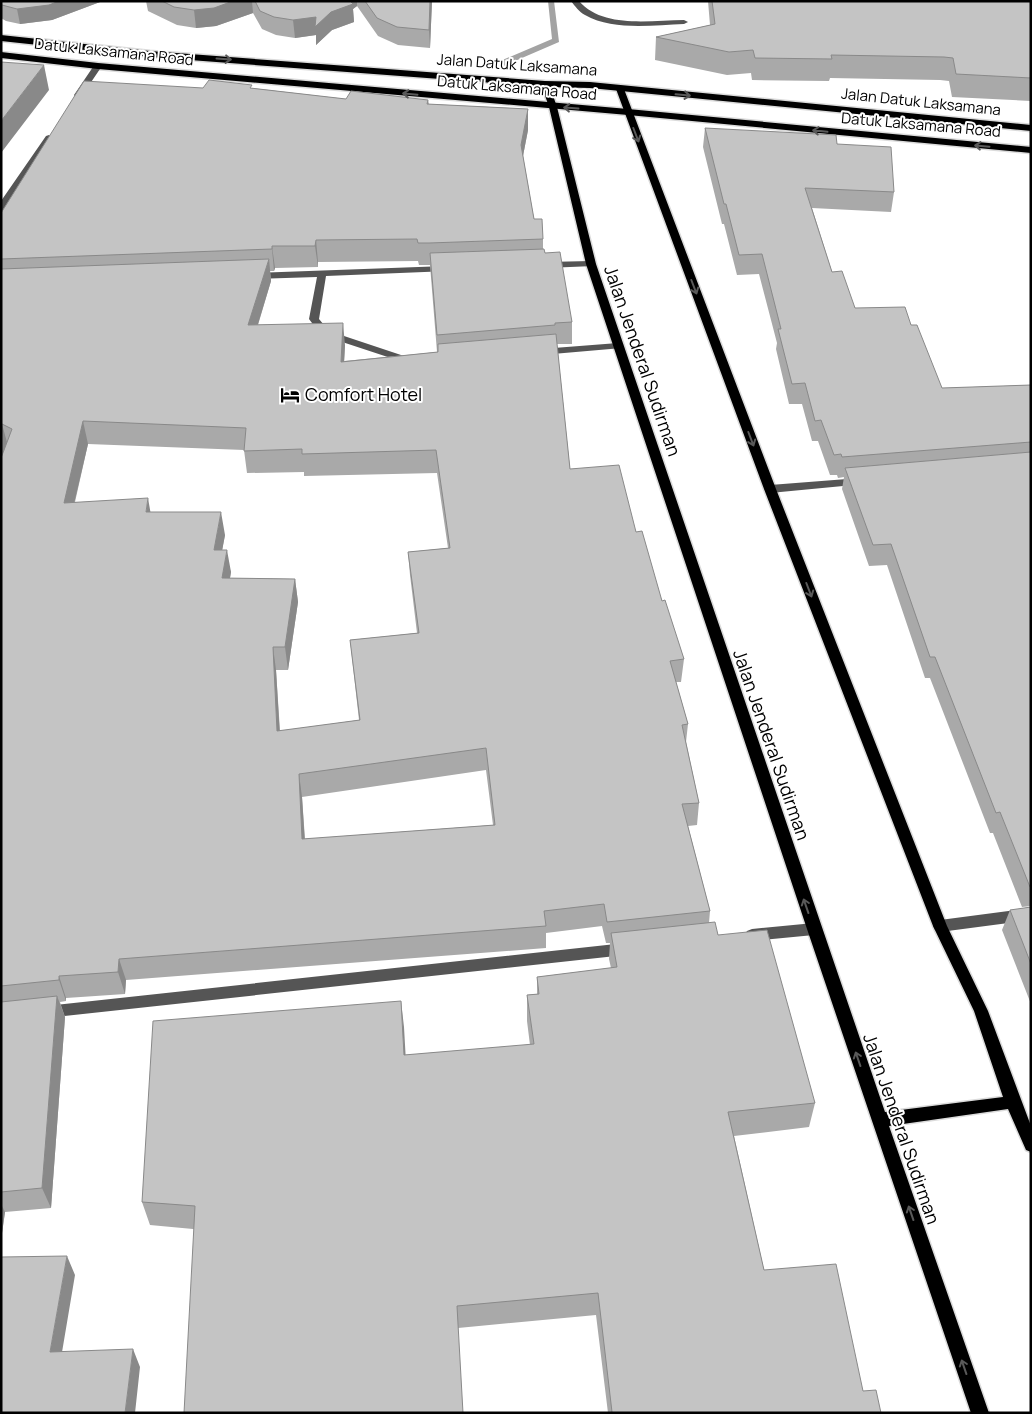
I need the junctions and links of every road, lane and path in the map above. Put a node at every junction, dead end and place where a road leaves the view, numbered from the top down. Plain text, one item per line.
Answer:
1 (576, 1) edge
2 (684, 22) dead end
3 (1, 38) edge
4 (1, 55) edge
5 (98, 66) junction
6 (545, 84) junction
7 (620, 89) junction
8 (71, 106) edge
9 (553, 107) junction
10 (628, 112) junction
11 (1031, 128) edge
12 (55, 130) edge
13 (1031, 150) edge
14 (1, 208) edge
15 (591, 264) junction
16 (531, 266) edge
17 (452, 269) edge
18 (322, 273) junction
19 (244, 276) edge
20 (618, 346) junction
21 (533, 353) edge
22 (419, 362) edge
23 (874, 481) edge
24 (770, 489) junction
25 (1031, 914) edge
26 (940, 926) junction
27 (814, 929) junction
28 (735, 937) edge
29 (636, 948) edge
30 (30, 1013) edge
31 (1012, 1102) junction
32 (879, 1120) junction
33 (1031, 1145) edge
34 (980, 1413) edge

1 - 2 street
3 -> 6 highway, Jalan Datuk Laksamana
4 - 5 highway, Datuk Laksamana Road
5 - 8 street
9 -> 5 highway, Datuk Laksamana Road
6 - 7 highway, Jalan Datuk Laksamana
6 - 9 main road, Jalan Jenderal Sudirman
7 - 10 main road
7 -> 11 highway, Jalan Datuk Laksamana
10 -> 9 highway, Datuk Laksamana Road
9 - 15 main road, Jalan Jenderal Sudirman
13 -> 10 highway, Datuk Laksamana Road
10 -> 24 main road
12 - 14 street
15 - 16 street
15 - 20 main road, Jalan Jenderal Sudirman
17 - 18 street
18 - 19 street
18 - 22 street
20 - 21 street
27 -> 20 main road, Jalan Jenderal Sudirman
23 - 24 street
24 -> 26 main road
25 - 26 street
26 - 31 main road
27 - 28 street
32 -> 27 main road, Jalan Jenderal Sudirman
29 - 30 street
31 - 32 main road
31 - 33 main road
34 -> 32 main road, Jalan Jenderal Sudirman

